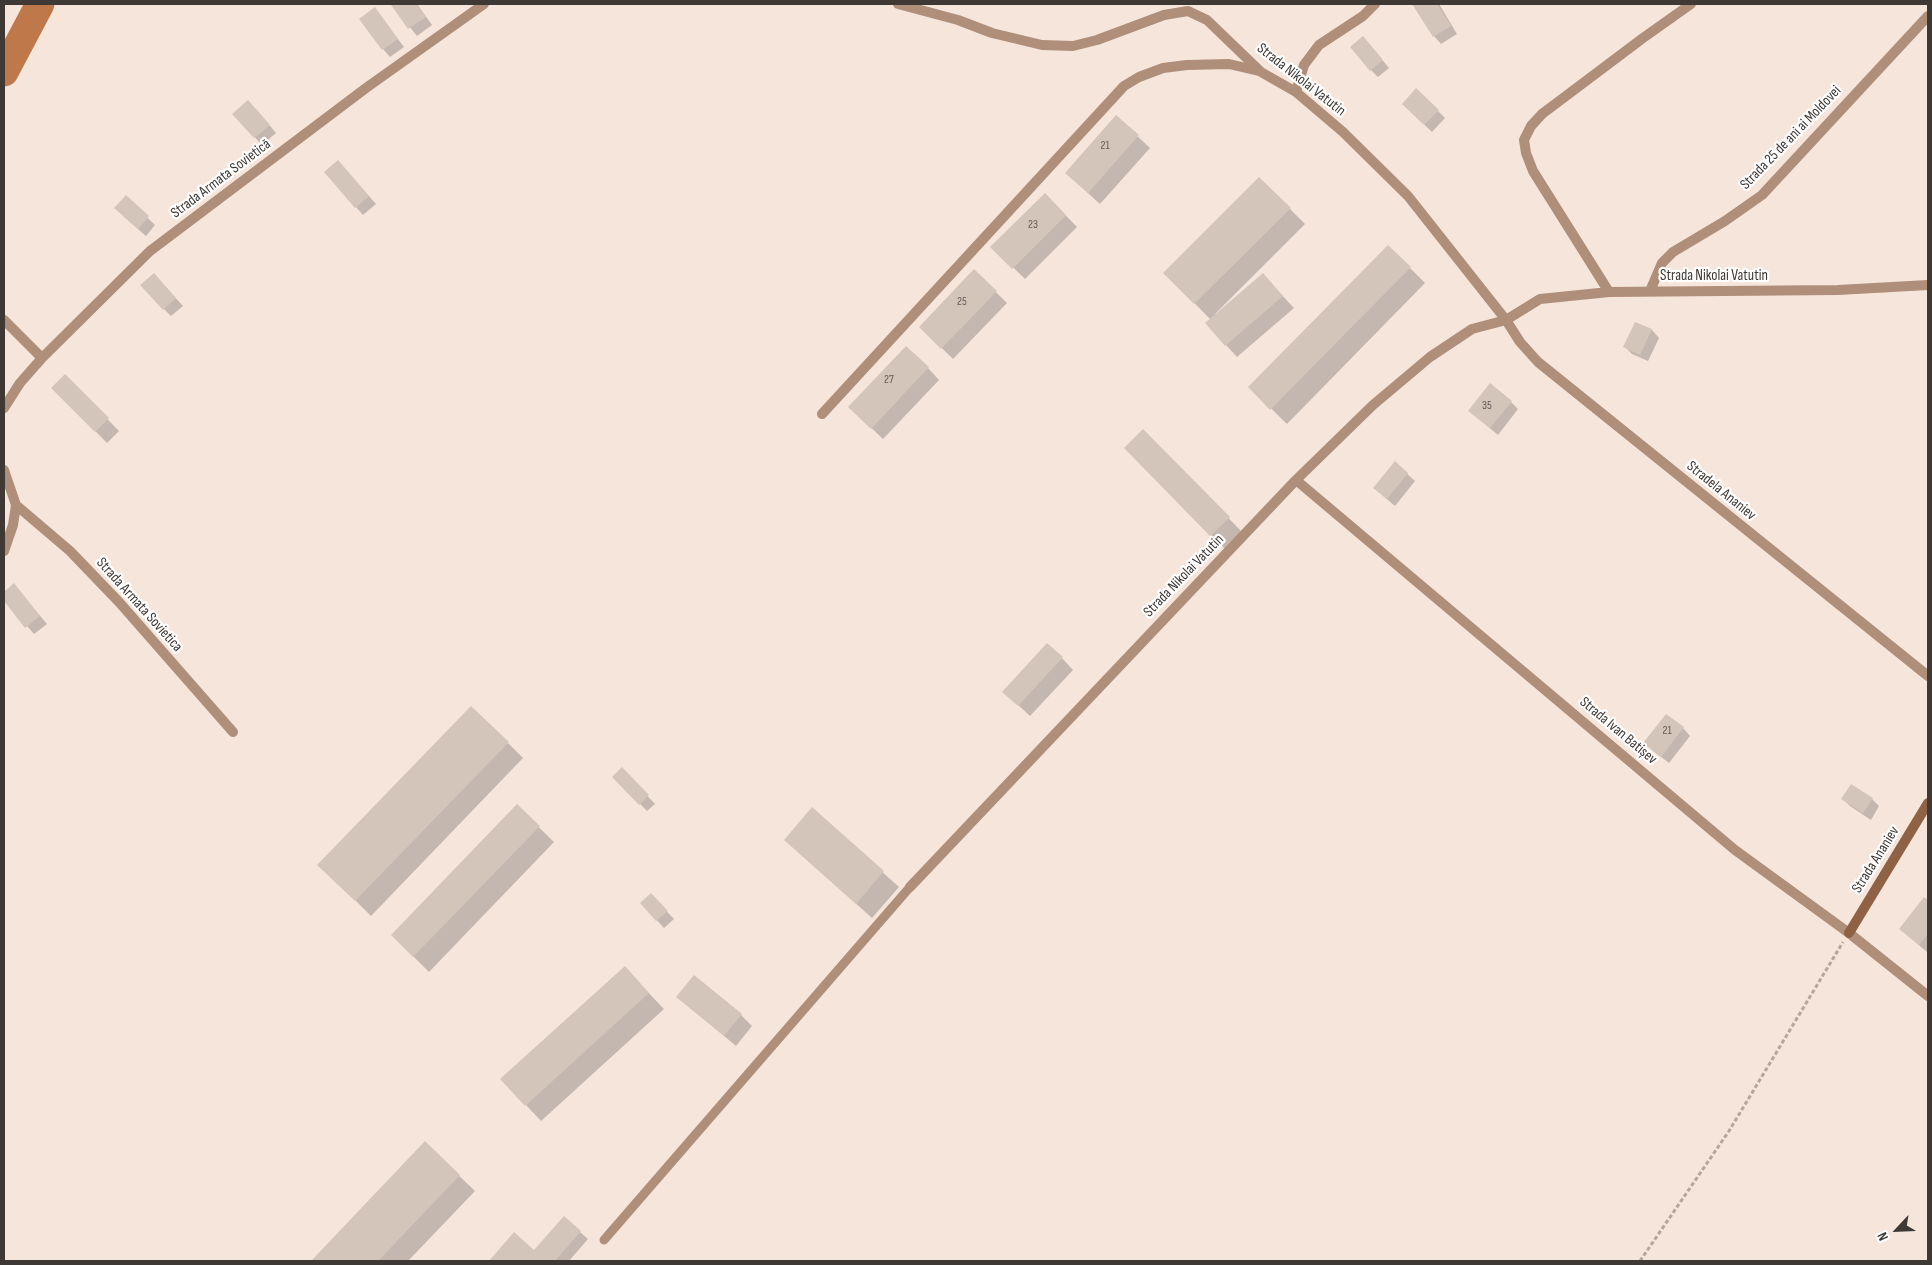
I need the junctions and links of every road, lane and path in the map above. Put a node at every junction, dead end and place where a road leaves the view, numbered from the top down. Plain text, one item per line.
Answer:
1 (484, 4) edge
2 (898, 4) edge
3 (1375, 4) edge
4 (1691, 4) edge
5 (1928, 16) edge
6 (1261, 72) junction
7 (1296, 92) junction
8 (1928, 285) edge
9 (1609, 292) junction
10 (1650, 292) junction
11 (4, 320) edge
12 (1506, 320) junction
13 (42, 358) junction
14 (4, 408) edge
15 (822, 414) dead end
16 (4, 470) edge
17 (1296, 480) junction
18 (16, 505) junction
19 (4, 551) edge
20 (1928, 676) edge
21 (233, 732) dead end
22 (1928, 803) edge
23 (910, 887) joint
24 (1848, 933) junction
25 (1928, 996) edge
26 (604, 1240) dead end
27 (1640, 1261) edge

1 - 13 street, Strada Armata Sovietică
2 - 6 street, Strada Nikolai Vatutin
3 - 7 street
4 - 9 street
5 - 10 street, Strada 25 de ani ai Moldovei
6 - 7 street, Strada Nikolai Vatutin
6 - 15 street
7 - 12 street, Strada Nikolai Vatutin
8 - 10 street, Strada Nikolai Vatutin
9 - 10 street, Strada Nikolai Vatutin
9 - 12 street, Strada Nikolai Vatutin
11 - 13 street
12 - 17 street, Strada Nikolai Vatutin
12 - 20 street, Stradela Ananiev
13 - 14 street, Strada Armata Sovietică
16 - 18 street
17 - 23 street, Strada Nikolai Vatutin
17 - 24 street, Strada Ivan Batișev
18 - 19 street
18 - 21 street, Strada Armata Sovietica
22 - 24 street, Strada Ananiev
23 - 26 lane
24 - 25 street, Strada Ivan Batișev
24 - 27 path

